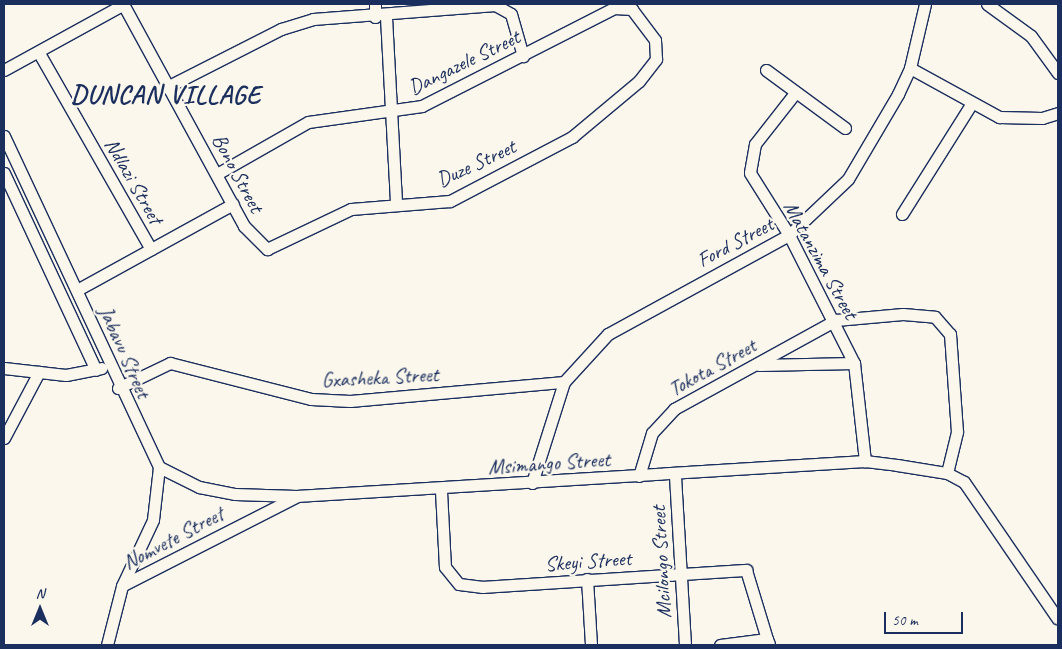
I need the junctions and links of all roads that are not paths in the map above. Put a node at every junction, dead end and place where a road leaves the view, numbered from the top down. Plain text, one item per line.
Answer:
1 (124, 4) edge
2 (375, 4) edge
3 (924, 4) edge
4 (987, 4) edge
5 (381, 17) junction
6 (655, 40) joint
7 (39, 52) junction
8 (523, 56) junction
9 (910, 68) junction
10 (4, 70) edge
11 (766, 70) dead end
12 (1058, 73) edge
13 (169, 86) junction
14 (795, 94) junction
15 (972, 103) junction
16 (392, 112) junction
17 (1058, 113) edge
18 (845, 128) dead end
19 (4, 136) edge
20 (4, 173) edge
21 (217, 174) junction
22 (396, 203) junction
23 (233, 204) junction
24 (902, 214) dead end
25 (789, 235) junction
26 (151, 249) junction
27 (267, 249) joint
28 (77, 290) junction
29 (836, 320) junction
30 (854, 363) junction
31 (109, 364) junction
32 (755, 365) junction
33 (4, 368) edge
34 (96, 370) junction
35 (39, 372) junction
36 (564, 382) junction
37 (118, 388) junction
38 (4, 438) edge
39 (865, 461) junction
40 (159, 466) junction
41 (946, 473) junction
42 (639, 476) junction
43 (675, 476) junction
44 (532, 483) junction
45 (440, 491) junction
46 (296, 496) junction
47 (680, 574) junction
48 (587, 579) junction
49 (122, 586) junction
50 (1057, 618) dead end
51 (768, 642) edge
52 (107, 645) edge
53 (591, 645) edge
54 (685, 645) edge
55 (720, 645) edge

1 - 7 street
1 - 13 street, Bono Street
2 - 5 street
3 - 9 street, Ford Street
4 - 12 street
5 - 8 street
5 - 13 street
5 - 16 street
6 - 8 street, Dangazele Street
6 - 22 street, Duze Street
7 - 10 street
7 - 26 street, Ndlazi Street
8 - 16 street, Dangazele Street
9 - 15 street
9 - 25 street, Ford Street
11 - 14 street
13 - 21 street, Bono Street
14 - 18 street
14 - 25 street, Matanzima Street
15 - 17 street
15 - 24 street
16 - 21 street, Dangazele Street
16 - 22 street
19 - 28 street, Jabavu Street
20 - 34 street
21 - 23 street, Bono Street
22 - 27 street, Duze Street
23 - 26 street
23 - 27 street, Bono Street
25 - 29 street, Matanzima Street
25 - 36 street, Ford Street
26 - 28 street
28 - 31 street, Jabavu Street
29 - 30 street, Matanzima Street
29 - 32 street, Tokota Street
29 - 41 street
30 - 32 street
30 - 39 street, Matanzima Street
31 - 34 street
31 - 37 street, Jabavu Street
32 - 42 street, Tokota Street
33 - 35 street
34 - 35 street
35 - 38 street
36 - 37 street, Gxasheka Street
36 - 44 street, Ford Street
37 - 40 street, Jabavu Street
39 - 41 street, Msimango Street
39 - 43 street, Msimango Street
40 - 46 street, Msimango Street
40 - 49 street
41 - 50 street
42 - 43 street, Msimango Street
42 - 44 street, Msimango Street
43 - 47 street, Mcilongo Street
44 - 45 street, Msimango Street
45 - 46 street, Msimango Street
45 - 48 street, Skeyi Street
46 - 49 street, Nomvete Street
47 - 48 street, Skeyi Street
47 - 51 street, Skeyi Street
47 - 54 street, Mcilongo Street
48 - 53 street
49 - 52 street, Nomvete Street
51 - 55 street

